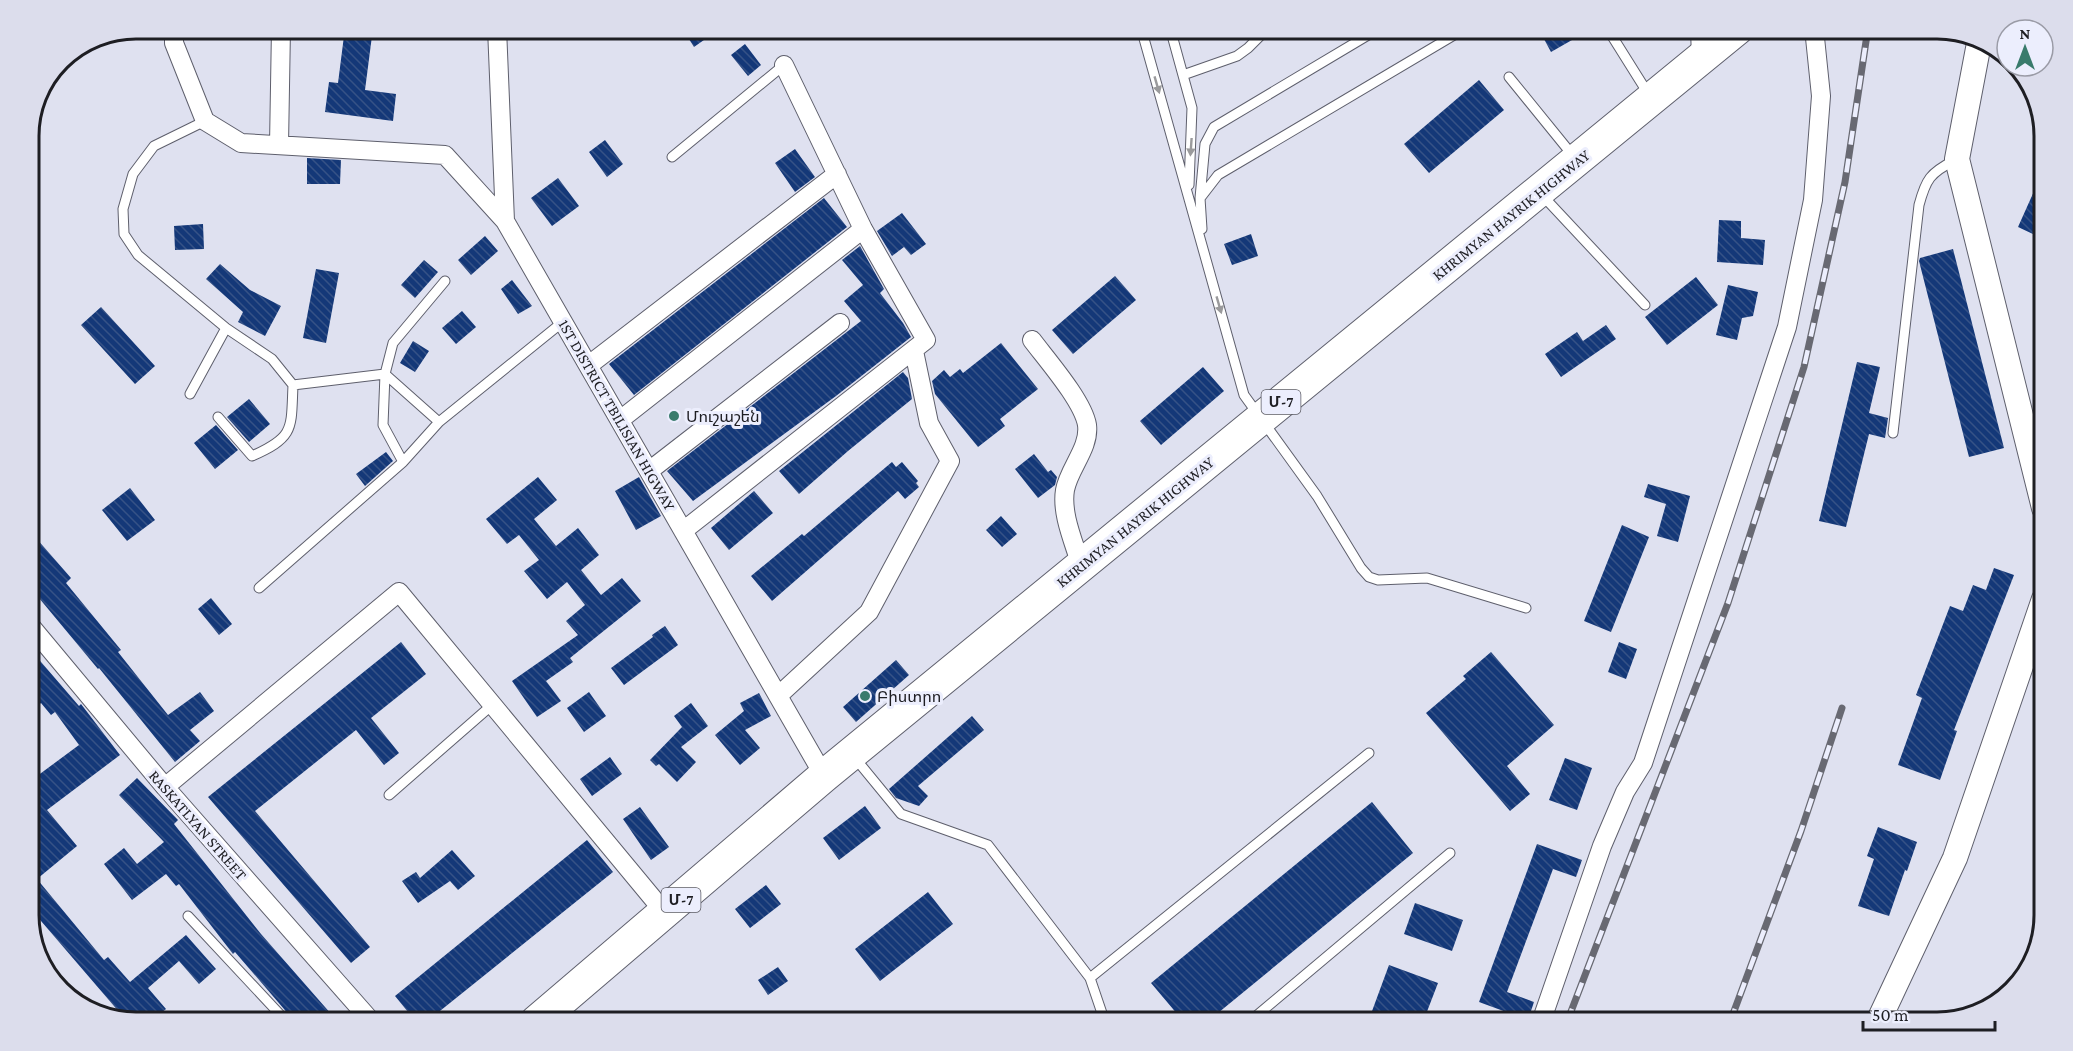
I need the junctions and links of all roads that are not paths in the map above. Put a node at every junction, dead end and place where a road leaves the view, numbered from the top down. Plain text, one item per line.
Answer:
1 (174, 39) edge
2 (280, 39) edge
3 (497, 39) edge
4 (1145, 39) edge
5 (1173, 39) edge
6 (1257, 39) edge
7 (1362, 39) edge
8 (1447, 39) edge
9 (1614, 39) edge
10 (1815, 39) edge
11 (1700, 44) edge
12 (1978, 48) edge
13 (784, 65) joint
14 (1183, 75) junction
15 (1509, 77) dead end
16 (1652, 99) junction
17 (205, 121) junction
18 (279, 145) junction
19 (672, 157) dead end
20 (1957, 159) junction
21 (1577, 161) junction
22 (837, 174) junction
23 (1539, 192) junction
24 (1188, 194) junction
25 (1200, 198) junction
26 (505, 220) junction
27 (863, 229) junction
28 (1203, 249) junction
29 (445, 281) dead end
30 (1645, 305) dead end
31 (564, 321) junction
32 (840, 323) dead end
33 (226, 328) junction
34 (1032, 340) dead end
35 (914, 351) junction
36 (590, 364) junction
37 (385, 375) junction
38 (293, 385) junction
39 (190, 394) dead end
40 (218, 417) dead end
41 (1262, 418) junction
42 (620, 420) junction
43 (439, 422) junction
44 (1893, 433) dead end
45 (403, 462) junction
46 (2034, 468) edge
47 (649, 471) junction
48 (683, 531) junction
49 (1081, 566) junction
50 (260, 588) dead end
51 (1526, 608) dead end
52 (2034, 628) edge
53 (39, 636) edge
54 (778, 696) junction
55 (492, 705) junction
56 (1369, 753) dead end
57 (852, 754) junction
58 (824, 776) junction
59 (165, 787) junction
60 (389, 795) dead end
61 (1450, 853) dead end
62 (665, 914) junction
63 (188, 916) dead end
64 (1089, 978) junction
65 (277, 1012) edge
66 (362, 1012) edge
67 (549, 1012) edge
68 (1101, 1012) edge
69 (1262, 1012) edge
70 (1545, 1012) edge
71 (1883, 1012) edge

1 - 17 street
2 - 18 street
3 - 26 street, 1ST DISTRICT TBILISIAN HIGWAY
4 -> 24 lane
5 - 14 lane
6 - 14 lane
7 - 25 lane
8 - 25 lane
9 - 16 lane
10 - 70 street
11 - 16 highway, KHRIMYAN HAYRIK HIGHWAY / Մ-7
12 - 20 street
13 - 19 lane
13 - 22 street
14 -> 24 lane
15 - 21 lane
16 - 21 highway, KHRIMYAN HAYRIK HIGHWAY / Մ-7
17 - 18 street
17 - 33 lane
18 - 26 street
20 - 44 lane
20 - 46 street
21 - 23 highway, KHRIMYAN HAYRIK HIGHWAY / Մ-7
22 - 27 street
22 - 36 street
23 - 30 lane
23 - 41 highway, KHRIMYAN HAYRIK HIGHWAY / Մ-7
24 - 28 lane
25 - 28 lane
26 - 31 street, 1ST DISTRICT TBILISIAN HIGWAY
27 - 35 street
27 - 42 street
28 -> 41 lane
29 - 37 lane
31 - 36 street, 1ST DISTRICT TBILISIAN HIGWAY
31 - 43 lane
32 - 47 street
33 - 38 lane
33 - 39 lane
34 - 49 street
35 - 48 street
35 - 54 street
36 - 42 street, 1ST DISTRICT TBILISIAN HIGWAY
37 - 38 lane
37 - 43 lane
37 - 45 lane
38 - 40 lane
41 - 49 highway, KHRIMYAN HAYRIK HIGHWAY / Մ-7
41 - 51 lane
42 - 47 street, 1ST DISTRICT TBILISIAN HIGWAY
43 - 45 lane
45 - 50 lane
47 - 48 street, 1ST DISTRICT TBILISIAN HIGWAY
48 - 54 street, 1ST DISTRICT TBILISIAN HIGWAY
49 - 57 highway, KHRIMYAN HAYRIK HIGHWAY / Մ-7
52 - 71 street
53 - 59 street, RASKATLYAN STREET
54 - 58 street, 1ST DISTRICT TBILISIAN HIGWAY
55 - 59 street
55 - 60 lane
55 - 62 street
56 - 64 lane
57 - 58 highway, KHRIMYAN HAYRIK HIGHWAY / Մ-7
57 - 64 lane
58 - 62 highway, KHRIMYAN HAYRIK HIGHWAY / Մ-7
59 - 66 street, RASKATLYAN STREET
61 - 69 lane
62 - 67 highway, KHRIMYAN HAYRIK HIGHWAY / Մ-7
63 - 65 lane
64 - 68 lane

